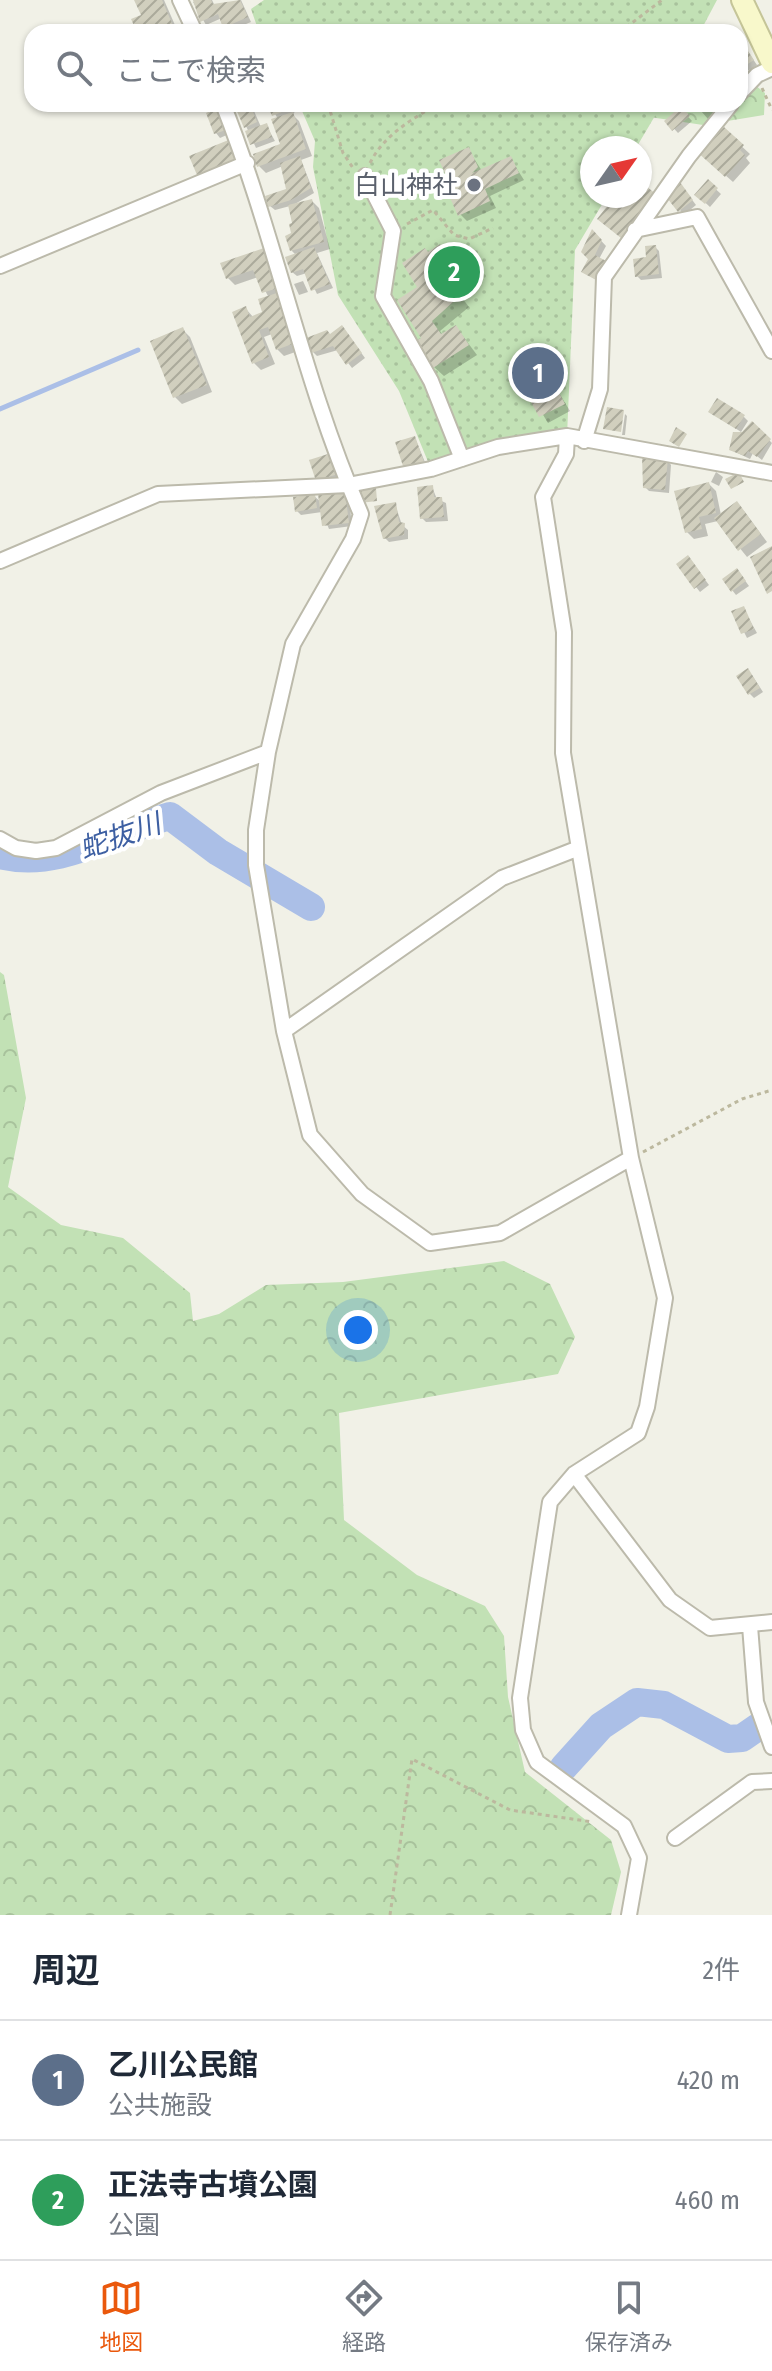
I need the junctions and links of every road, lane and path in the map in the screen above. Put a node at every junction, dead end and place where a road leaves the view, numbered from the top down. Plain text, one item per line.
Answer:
1 (180, 0) edge
2 (662, 0) edge
3 (742, 0) edge
4 (191, 24) edge
5 (630, 24) edge
6 (767, 68) edge
7 (748, 86) edge
8 (772, 110) edge
9 (226, 112) edge
10 (331, 112) edge
11 (424, 112) edge
12 (725, 112) edge
13 (247, 163) junction
14 (365, 176) junction
15 (493, 228) dead end
16 (635, 230) junction
17 (393, 231) junction
18 (0, 266) edge
19 (772, 351) edge
20 (567, 436) junction
21 (584, 441) junction
22 (462, 459) junction
23 (772, 473) edge
24 (348, 485) junction
25 (0, 561) edge
26 (268, 752) junction
27 (0, 839) edge
28 (579, 848) junction
29 (284, 1031) junction
30 (772, 1090) edge
31 (631, 1158) junction
32 (574, 1474) junction
33 (772, 1622) edge
34 (750, 1626) junction
35 (772, 1747) edge
36 (772, 1781) edge
37 (595, 1822) dead end
38 (675, 1838) dead end
39 (390, 1915) edge
40 (629, 1915) edge

1 - 4 street
2 - 5 path
3 - 6 street
6 - 7 street
6 - 8 path
9 - 13 street
10 - 14 path
11 - 14 path
12 - 16 street
13 - 18 street
13 - 24 street
14 - 17 street
15 - 17 path
16 - 19 street
16 - 21 street
17 - 22 street
20 - 21 street
20 - 22 street
20 - 28 street
21 - 23 street
22 - 24 street
24 - 25 street
24 - 26 street
26 - 27 street
26 - 29 street
28 - 29 street
28 - 31 street
29 - 31 street
30 - 31 path
31 - 32 street
32 - 34 street
32 - 40 street
33 - 34 street
34 - 35 street
36 - 38 street
37 - 39 path

